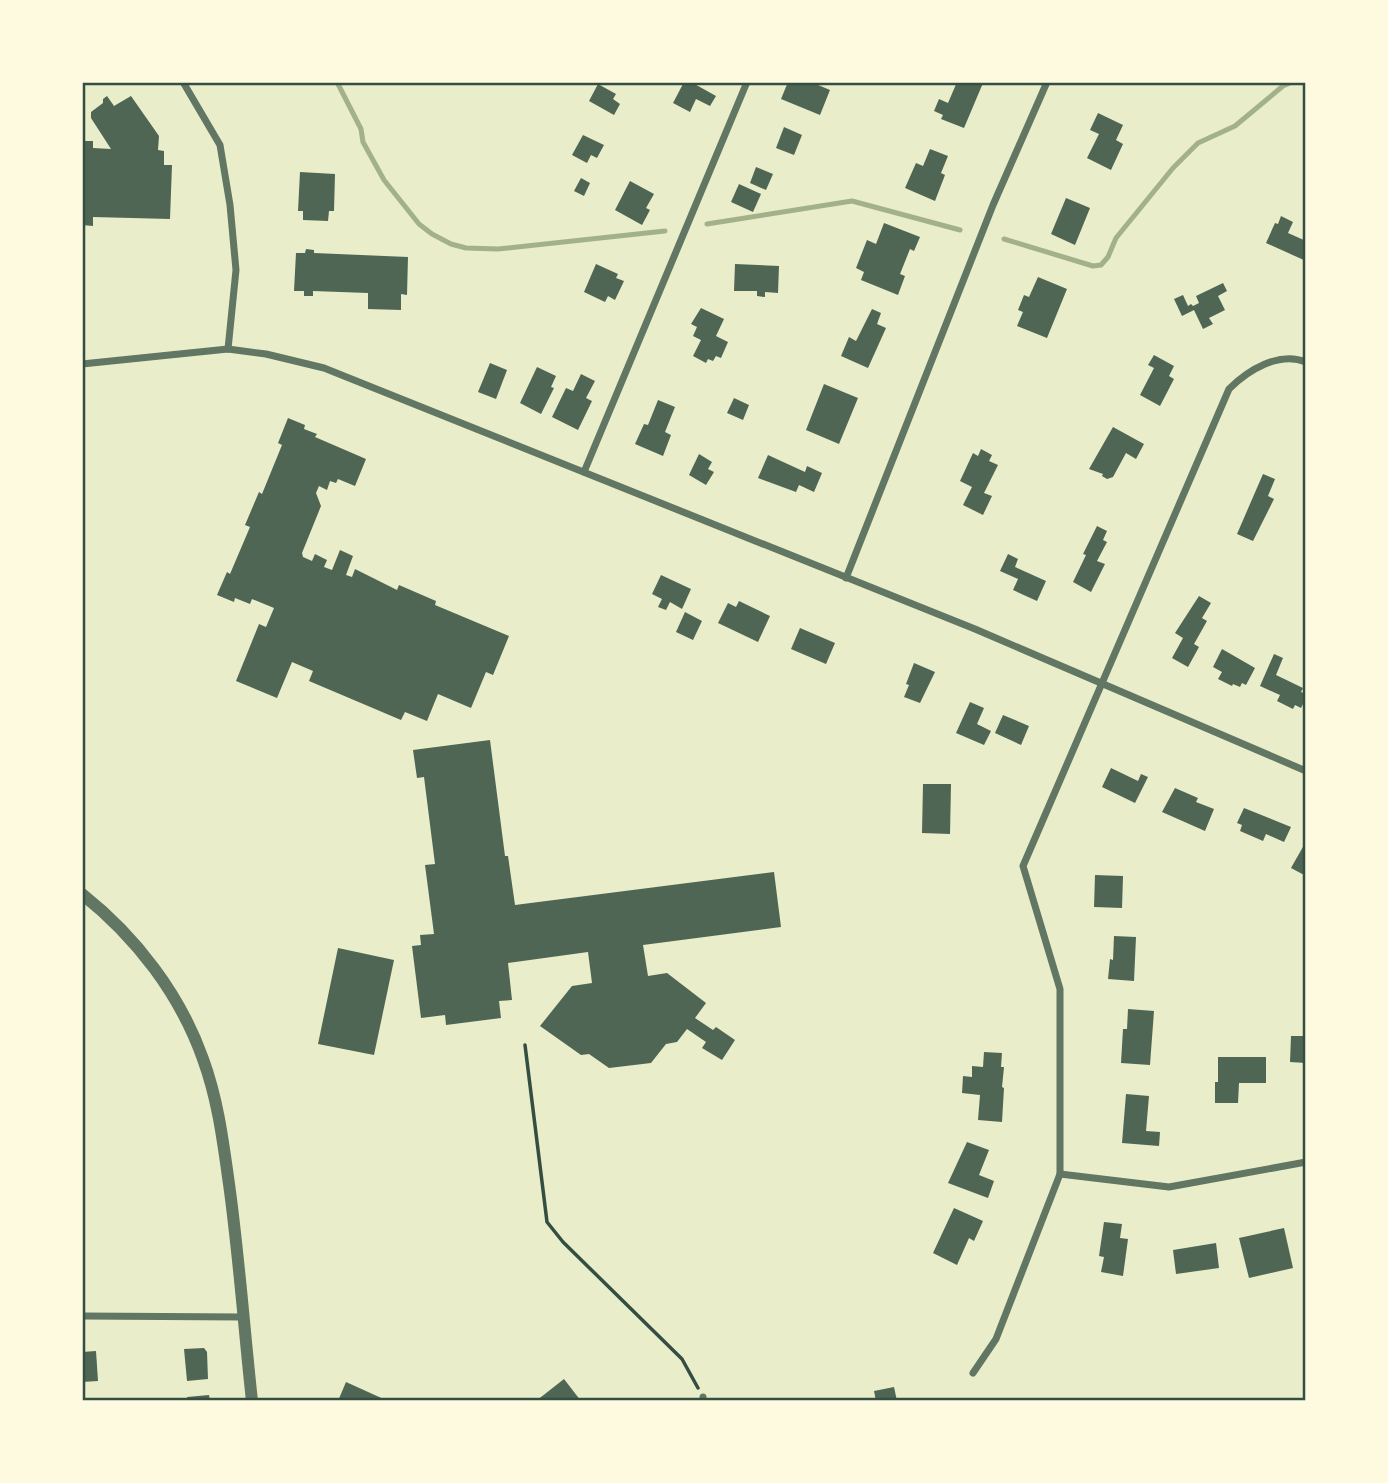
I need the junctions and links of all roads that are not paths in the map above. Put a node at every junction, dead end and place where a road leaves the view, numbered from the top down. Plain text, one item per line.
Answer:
1 (183, 82) edge
2 (747, 82) edge
3 (1047, 82) edge
4 (228, 349) junction
5 (1306, 362) edge
6 (82, 364) edge
7 (584, 472) junction
8 (846, 578) junction
9 (1103, 684) junction
10 (1306, 771) edge
11 (82, 894) edge
12 (1306, 1162) edge
13 (1060, 1174) junction
14 (82, 1317) edge
15 (243, 1317) junction
16 (973, 1373) dead end
17 (252, 1401) edge

1 - 4 street
2 - 7 street
3 - 8 street
4 - 6 street
4 - 7 street
5 - 9 street
7 - 8 street
8 - 9 street
9 - 10 street
9 - 13 street
11 - 15 street
12 - 13 street
13 - 16 street
14 - 15 street
15 - 17 street

